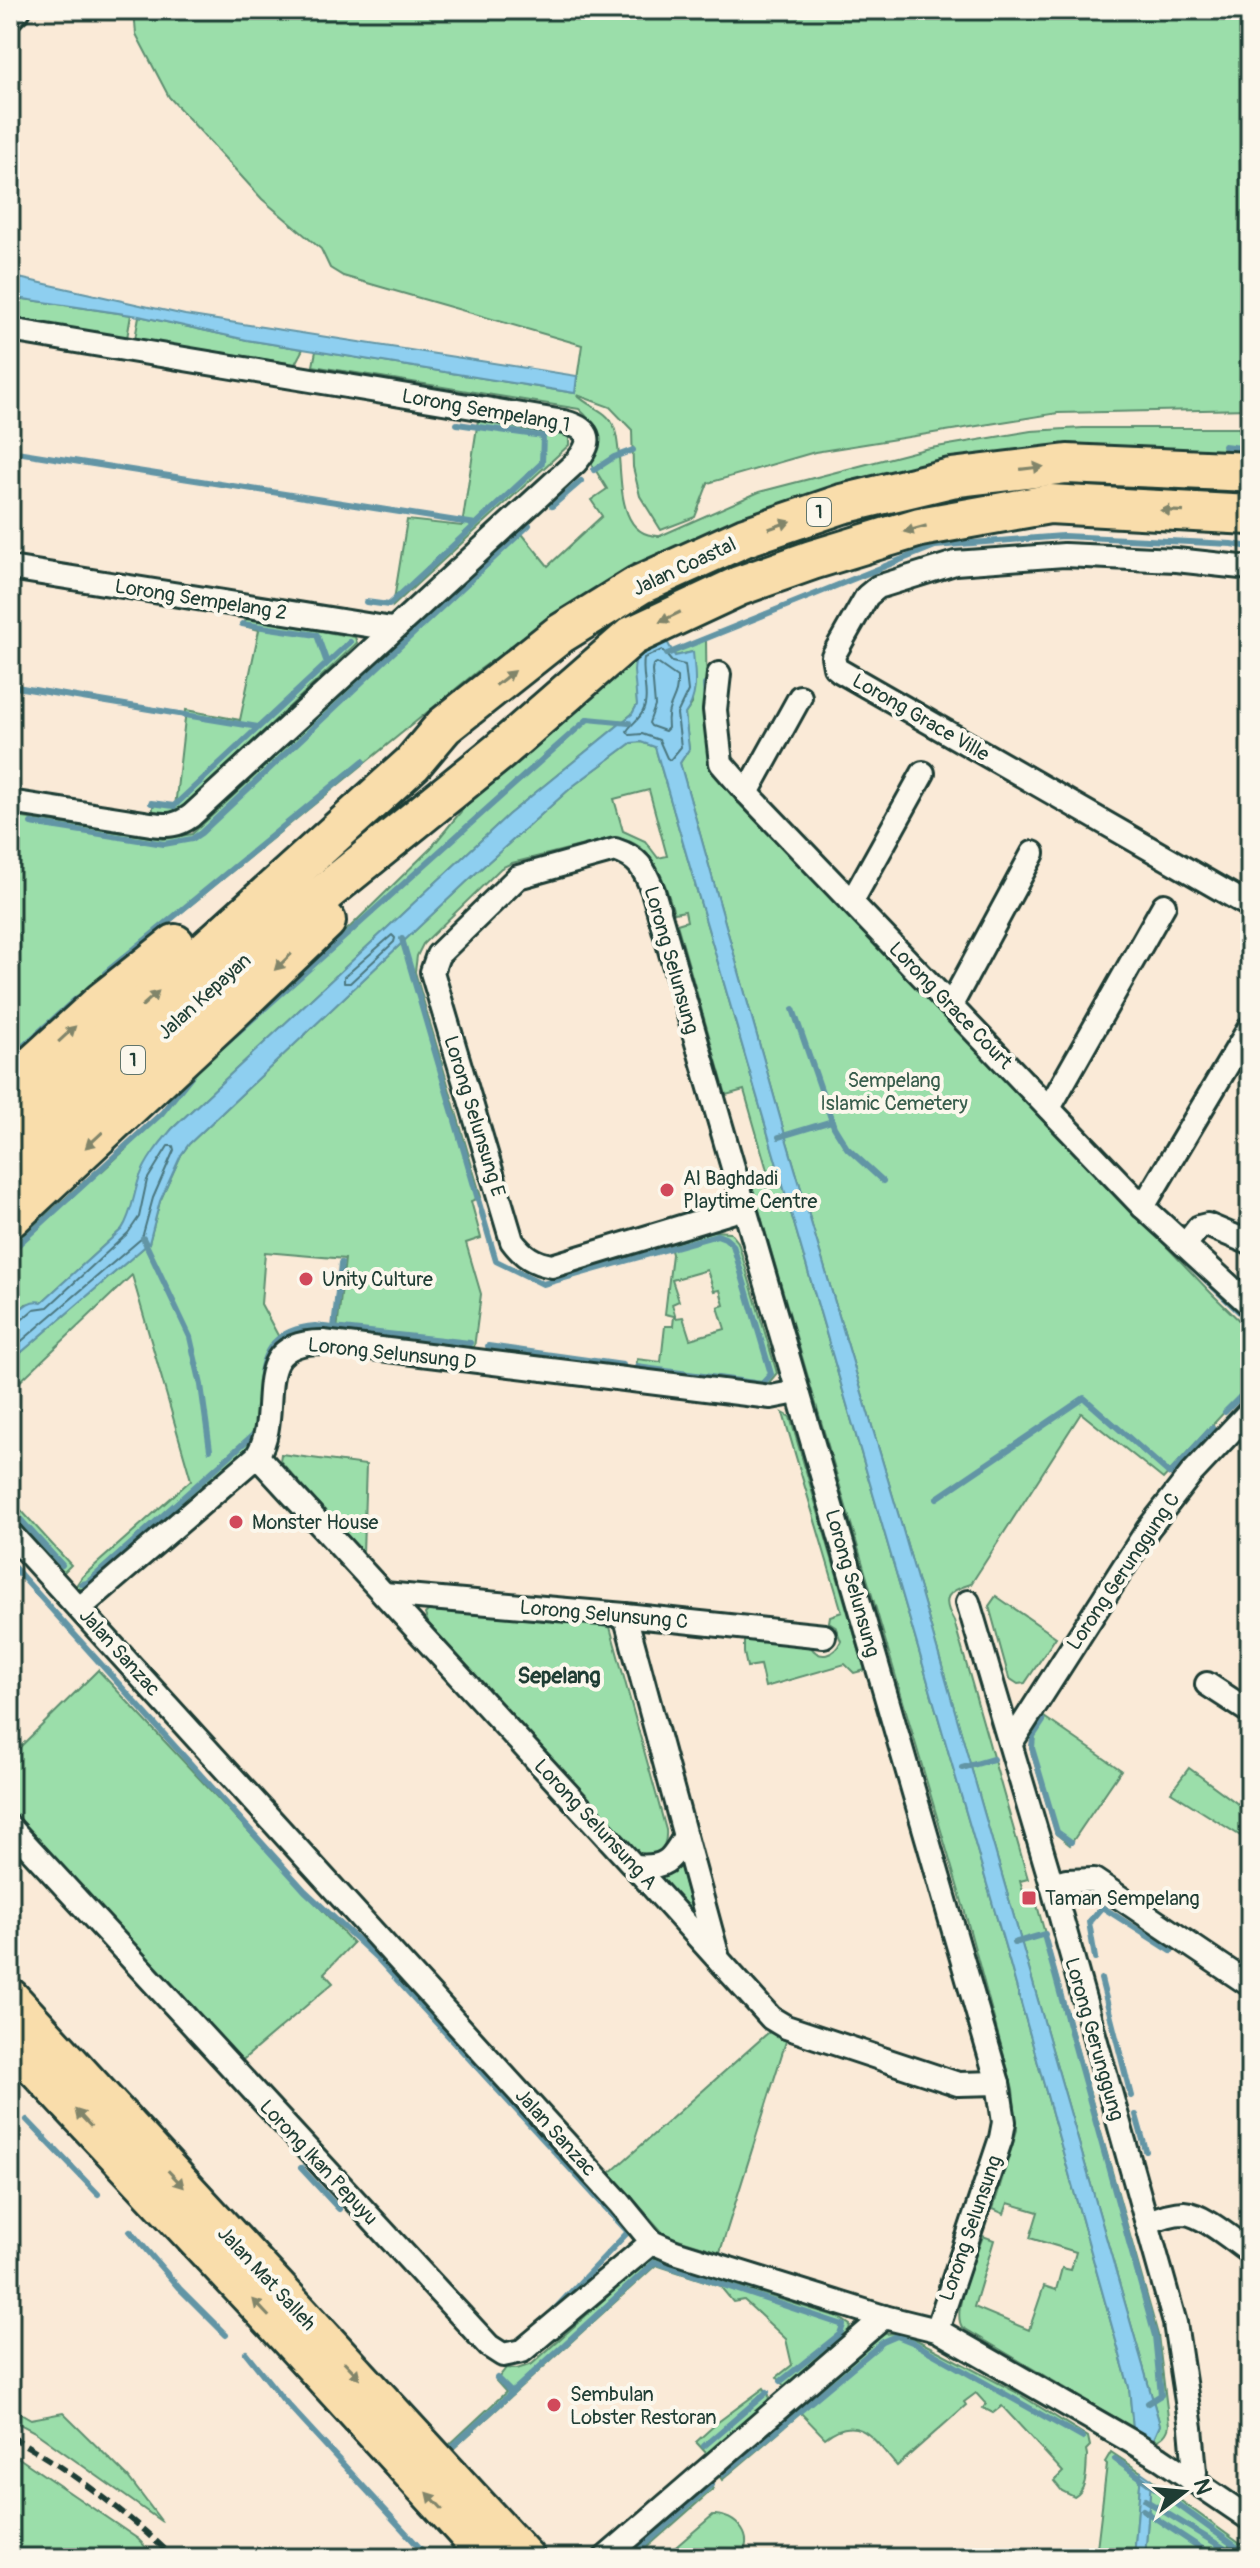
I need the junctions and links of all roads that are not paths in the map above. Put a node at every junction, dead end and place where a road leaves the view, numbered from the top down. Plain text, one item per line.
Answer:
1 (19, 10) edge
2 (10, 19) edge
3 (10, 330) edge
4 (1250, 472) edge
5 (1250, 515) edge
6 (10, 568) edge
7 (1250, 568) edge
8 (392, 629) junction
9 (719, 674) dead end
10 (800, 697) dead end
11 (444, 726) junction
12 (499, 752) junction
13 (923, 773) dead end
14 (747, 793) junction
15 (10, 802) edge
16 (615, 850) joint
17 (1033, 853) dead end
18 (852, 901) junction
19 (1164, 905) dead end
20 (1250, 906) edge
21 (244, 936) junction
22 (951, 1005) junction
23 (1250, 1027) edge
24 (10, 1086) edge
25 (1049, 1108) junction
26 (10, 1127) edge
27 (10, 1173) edge
28 (1143, 1207) junction
29 (744, 1208) junction
30 (10, 1218) edge
31 (1250, 1243) edge
32 (1185, 1245) junction
33 (1247, 1298) edge
34 (797, 1392) junction
35 (1250, 1411) edge
36 (257, 1456) junction
37 (10, 1533) edge
38 (384, 1594) junction
39 (968, 1602) dead end
40 (80, 1608) junction
41 (625, 1615) junction
42 (824, 1636) dead end
43 (1207, 1684) dead end
44 (1250, 1712) edge
45 (1011, 1743) junction
46 (10, 1827) edge
47 (685, 1836) junction
48 (634, 1866) junction
49 (1052, 1885) junction
50 (718, 1959) junction
51 (1250, 1985) edge
52 (10, 1997) edge
53 (10, 2041) edge
54 (998, 2083) junction
55 (1147, 2223) junction
56 (652, 2242) junction
57 (1250, 2252) edge
58 (884, 2317) junction
59 (937, 2330) junction
60 (1192, 2481) junction
61 (1250, 2519) edge
62 (489, 2558) edge
63 (526, 2558) edge
64 (605, 2558) edge

1 - 2 street
3 - 8 street, Lorong Sempelang 1
11 -> 4 highway, Jalan Coastal / 1
5 -> 12 highway, Jalan Coastal / 1
6 - 8 street, Lorong Sempelang 2
7 - 20 street, Lorong Grace Ville
8 - 15 street, Lorong Sempelang 1
9 - 14 street, Lorong Grace Court
10 - 14 street
11 - 21 highway, Jalan Coastal / 1
24 -> 11 highway
12 - 21 highway, Jalan Coastal / 1
12 -> 30 highway
13 - 18 street
14 - 18 street, Lorong Grace Court
16 - 29 street, Lorong Selunsung
16 - 29 street, Lorong Selunsung E
17 - 22 street
18 - 22 street, Lorong Grace Court
19 - 25 street
26 -> 21 highway, Jalan Kepayan / 1
21 - 27 highway, Jalan Kepayan / 1
22 - 25 street, Lorong Grace Court
23 - 28 street
25 - 28 street, Lorong Grace Court
28 - 32 street, Lorong Grace Court
29 - 34 street, Lorong Selunsung
31 - 32 street
32 - 33 street, Lorong Grace Court
34 - 36 street, Lorong Selunsung D
34 - 54 street, Lorong Selunsung
35 - 45 street, Lorong Gerunggung C
36 - 38 street, Lorong Selunsung A
36 - 40 street
37 - 40 street, Jalan Sanzac
38 - 41 street, Lorong Selunsung C
38 - 48 street, Lorong Selunsung A
39 - 45 street, Lorong Gerunggung
40 - 56 street, Jalan Sanzac
41 - 42 street, Lorong Selunsung C
41 - 47 street
43 - 44 street
45 - 49 street, Lorong Gerunggung
46 - 56 street, Lorong Ikan Pepuyu
47 - 48 street
47 - 50 street
48 - 50 street, Lorong Selunsung A
49 - 51 street
49 - 55 street, Lorong Gerunggung
50 - 54 street, Lorong Selunsung A
52 -> 63 main road, Jalan Mat Salleh
62 -> 53 main road, Jalan Mat Salleh
54 - 59 street, Lorong Selunsung
55 - 57 street
55 - 60 street, Lorong Gerunggung
56 - 58 street, Jalan Sanzac
58 - 59 street, Jalan Sanzac
58 - 64 street
59 - 60 street, Jalan Sanzac
60 - 61 street, Jalan Sanzac

